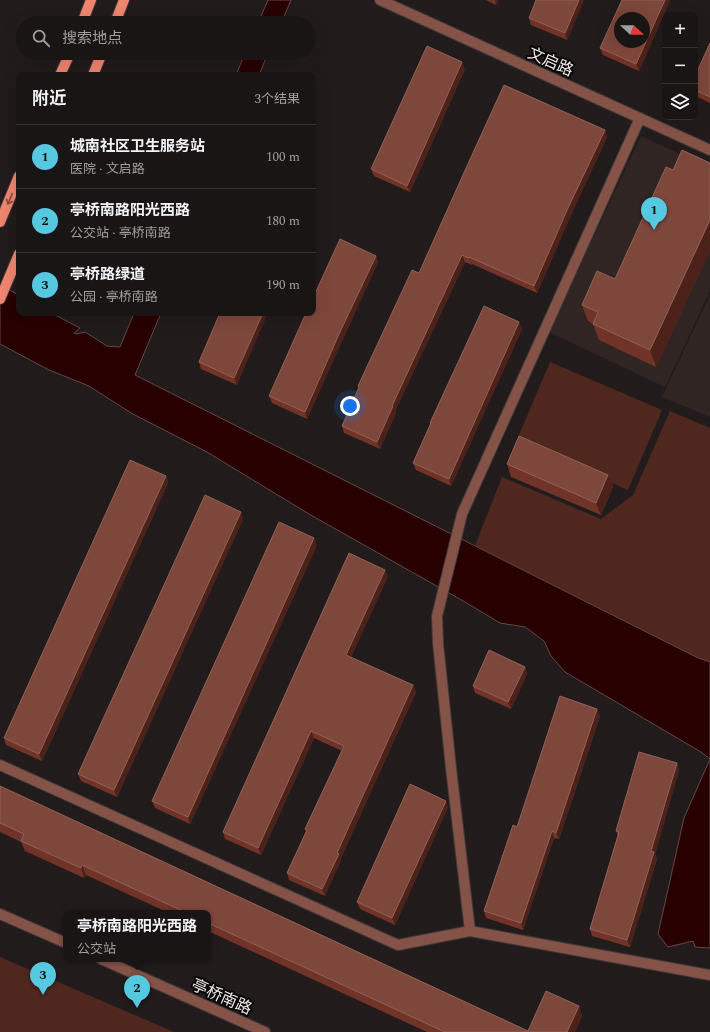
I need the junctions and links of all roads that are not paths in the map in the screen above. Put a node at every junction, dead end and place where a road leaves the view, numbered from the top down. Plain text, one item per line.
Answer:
1 (91, 0) edge
2 (124, 0) edge
3 (380, 0) edge
4 (85, 16) edge
5 (118, 16) edge
6 (67, 60) edge
7 (99, 60) edge
8 (61, 72) edge
9 (94, 72) edge
10 (640, 118) junction
11 (710, 150) edge
12 (16, 183) edge
13 (0, 222) edge
14 (16, 260) edge
15 (0, 299) edge
16 (0, 765) edge
17 (1, 914) edge
18 (470, 931) junction
19 (63, 942) edge
20 (108, 962) edge
21 (710, 975) edge
22 (265, 1032) edge

1 - 4 main road
2 - 5 main road
3 - 10 street, 文启路
6 - 8 main road
7 - 9 main road
10 - 11 street, 文启路
10 - 18 street
12 -> 13 main road
14 - 15 main road
16 - 18 street
17 - 19 street
18 - 21 street
20 - 22 street, 亭桥南路

